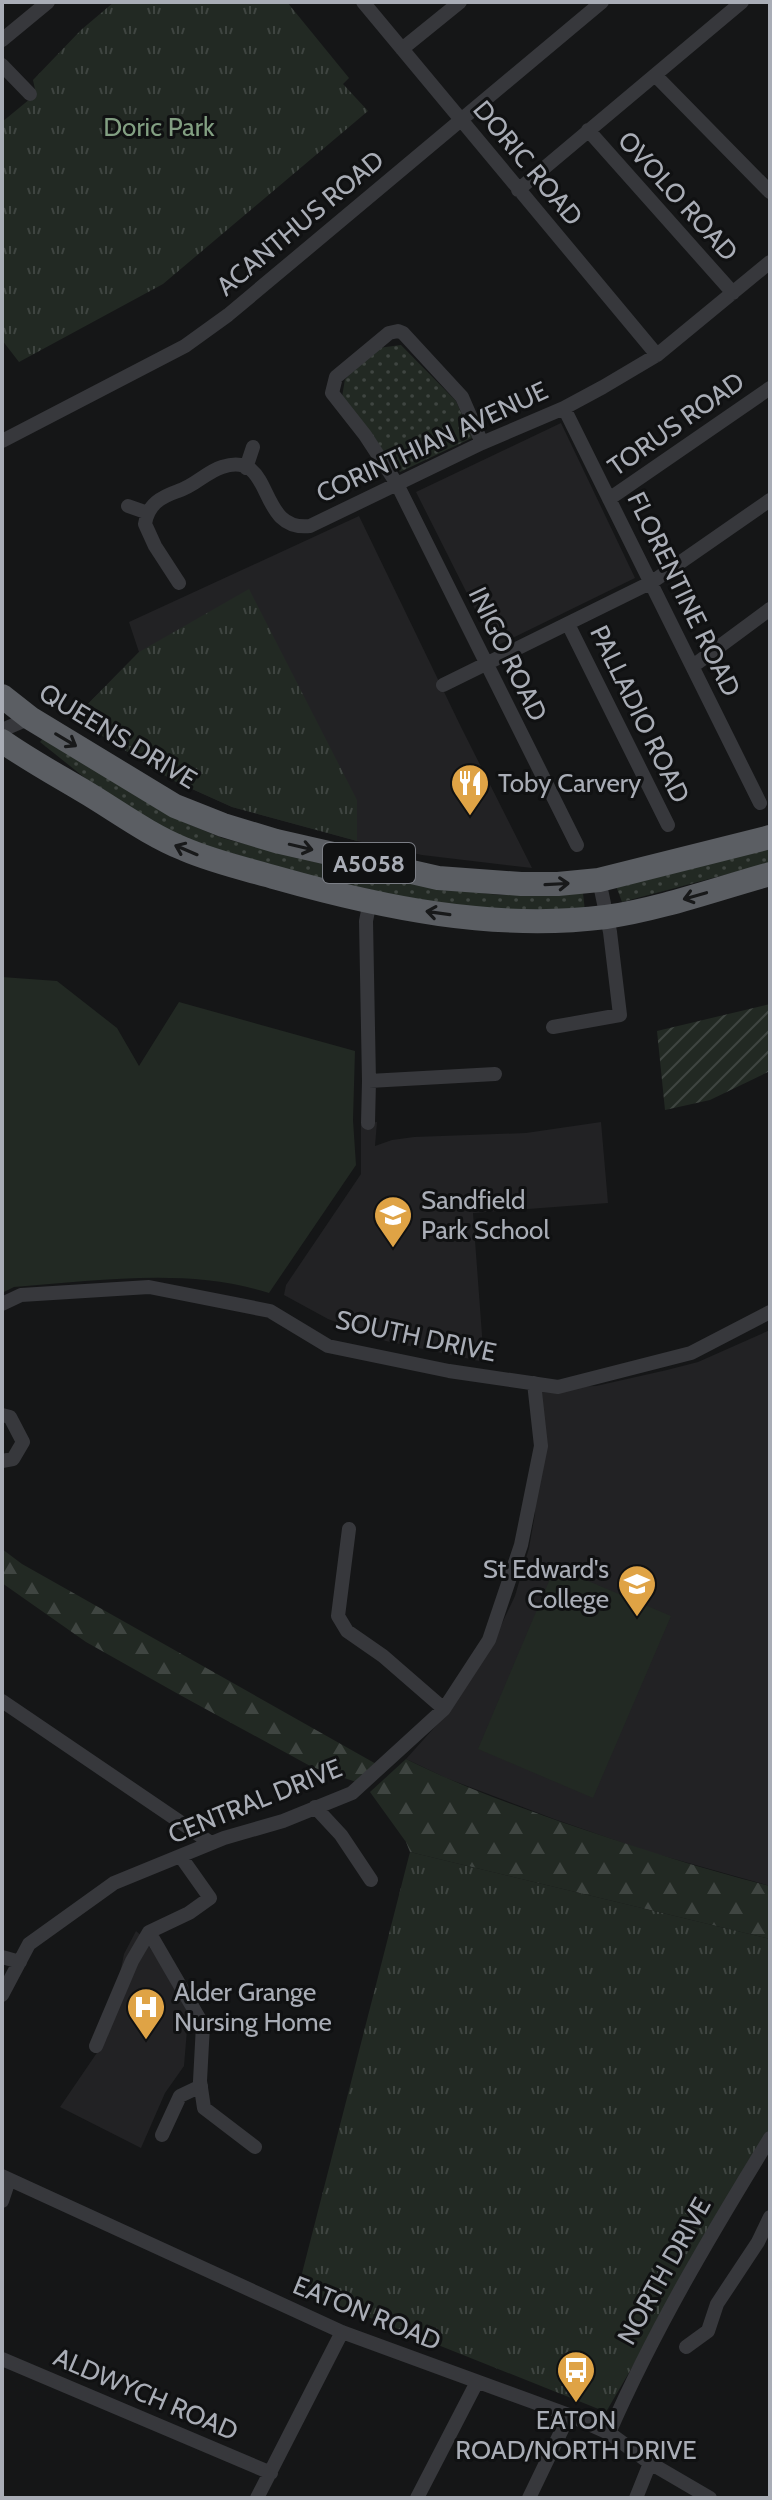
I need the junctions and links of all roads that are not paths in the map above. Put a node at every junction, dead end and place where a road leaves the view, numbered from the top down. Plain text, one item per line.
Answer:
1 (48, 2) edge
2 (363, 2) edge
3 (460, 2) edge
4 (602, 2) edge
5 (742, 2) edge
6 (2, 40) edge
7 (402, 49) junction
8 (2, 65) edge
9 (655, 75) junction
10 (30, 94) dead end
11 (461, 120) junction
12 (588, 130) junction
13 (518, 190) junction
14 (770, 192) edge
15 (770, 262) edge
16 (733, 293) junction
17 (657, 355) junction
18 (770, 388) edge
19 (564, 408) junction
20 (2, 441) edge
21 (482, 443) junction
22 (253, 447) dead end
23 (246, 468) junction
24 (397, 484) junction
25 (609, 499) junction
26 (770, 500) edge
27 (128, 506) dead end
28 (148, 513) junction
29 (652, 582) junction
30 (179, 583) dead end
31 (770, 610) edge
32 (568, 624) junction
33 (486, 665) junction
34 (693, 666) junction
35 (443, 685) dead end
36 (2, 696) edge
37 (30, 718) junction
38 (2, 730) edge
39 (2, 741) edge
40 (760, 803) dead end
41 (668, 825) dead end
42 (770, 837) edge
43 (577, 845) dead end
44 (770, 874) edge
45 (599, 880) junction
46 (370, 901) junction
47 (607, 917) junction
48 (553, 1027) dead end
49 (495, 1074) dead end
50 (369, 1081) junction
51 (368, 1123) dead end
52 (2, 1304) edge
53 (770, 1312) edge
54 (534, 1383) junction
55 (2, 1415) edge
56 (2, 1461) edge
57 (349, 1529) dead end
58 (2, 1701) edge
59 (444, 1709) junction
60 (315, 1807) junction
61 (211, 1843) junction
62 (181, 1857) junction
63 (371, 1880) dead end
64 (149, 1932) junction
65 (2, 1957) edge
66 (20, 1962) junction
67 (2, 1995) edge
68 (96, 2046) dead end
69 (201, 2086) junction
70 (162, 2135) dead end
71 (770, 2138) edge
72 (255, 2147) dead end
73 (6, 2178) edge
74 (2, 2201) edge
75 (770, 2217) edge
76 (764, 2246) edge
77 (342, 2332) junction
78 (686, 2347) dead end
79 (2, 2359) edge
80 (477, 2382) junction
81 (569, 2415) junction
82 (609, 2433) junction
83 (650, 2463) junction
84 (271, 2473) junction
85 (257, 2498) edge
86 (417, 2498) edge
87 (529, 2498) edge
88 (636, 2498) edge
89 (710, 2498) edge

1 - 6 street
2 - 7 street, DORIC ROAD
3 - 7 street
4 - 11 street, ACANTHUS ROAD
5 - 9 street
7 - 11 street, DORIC ROAD
8 - 10 street
9 - 12 street
9 - 14 street
11 - 13 street, DORIC ROAD
11 - 20 street, ACANTHUS ROAD
12 - 13 street
12 - 16 street, OVOLO ROAD
13 - 17 street, DORIC ROAD
15 - 16 street, CORINTHIAN AVENUE
16 - 17 street, CORINTHIAN AVENUE
17 - 19 street, CORINTHIAN AVENUE
18 - 25 street, TORUS ROAD
19 - 21 street, CORINTHIAN AVENUE
19 - 25 street, FLORENTINE ROAD
21 - 24 street, CORINTHIAN AVENUE
21 - 24 street, INIGO ROAD
22 - 23 street
23 - 24 street, CORINTHIAN AVENUE
23 - 28 street
24 - 33 street, INIGO ROAD
25 - 29 street, FLORENTINE ROAD
26 - 29 street
27 - 28 street
28 - 30 street
29 - 32 street
29 - 34 street, FLORENTINE ROAD
31 - 34 street
32 - 33 street
32 - 41 street, PALLADIO ROAD
33 - 35 street
33 - 43 street, INIGO ROAD
34 - 40 street, FLORENTINE ROAD
36 - 37 highway, QUEENS DRIVE / A5058
37 - 38 street
37 -> 45 highway, QUEENS DRIVE / A5058
46 -> 39 highway, A5058
42 - 45 highway, QUEENS DRIVE / A5058
44 -> 47 highway, A5058
45 - 47 street
47 -> 46 highway, A5058
46 - 50 street
47 - 48 street
49 - 50 street
50 - 51 street
52 - 54 street, SOUTH DRIVE
53 - 54 street, SOUTH DRIVE
54 - 59 street, CENTRAL DRIVE
55 - 56 street
57 - 59 street
58 - 61 street
59 - 60 street, CENTRAL DRIVE
60 - 61 street, CENTRAL DRIVE
60 - 63 street
61 - 62 street, CENTRAL DRIVE
62 - 64 street
62 - 66 street, CENTRAL DRIVE
64 - 68 street
64 - 69 street
65 - 66 street
66 - 67 street, CENTRAL DRIVE
69 - 70 street
69 - 72 street
71 - 82 street, NORTH DRIVE
73 - 74 street
73 - 77 street, EATON ROAD
75 - 76 street
76 - 78 street
77 - 80 street, EATON ROAD
77 - 84 street
79 - 84 street, ALDWYCH ROAD
80 - 81 street, EATON ROAD
80 - 86 street
81 - 82 street, EATON ROAD
81 - 87 street
82 - 83 street, EATON ROAD
83 - 88 street
83 - 89 street, EATON ROAD
84 - 85 street

